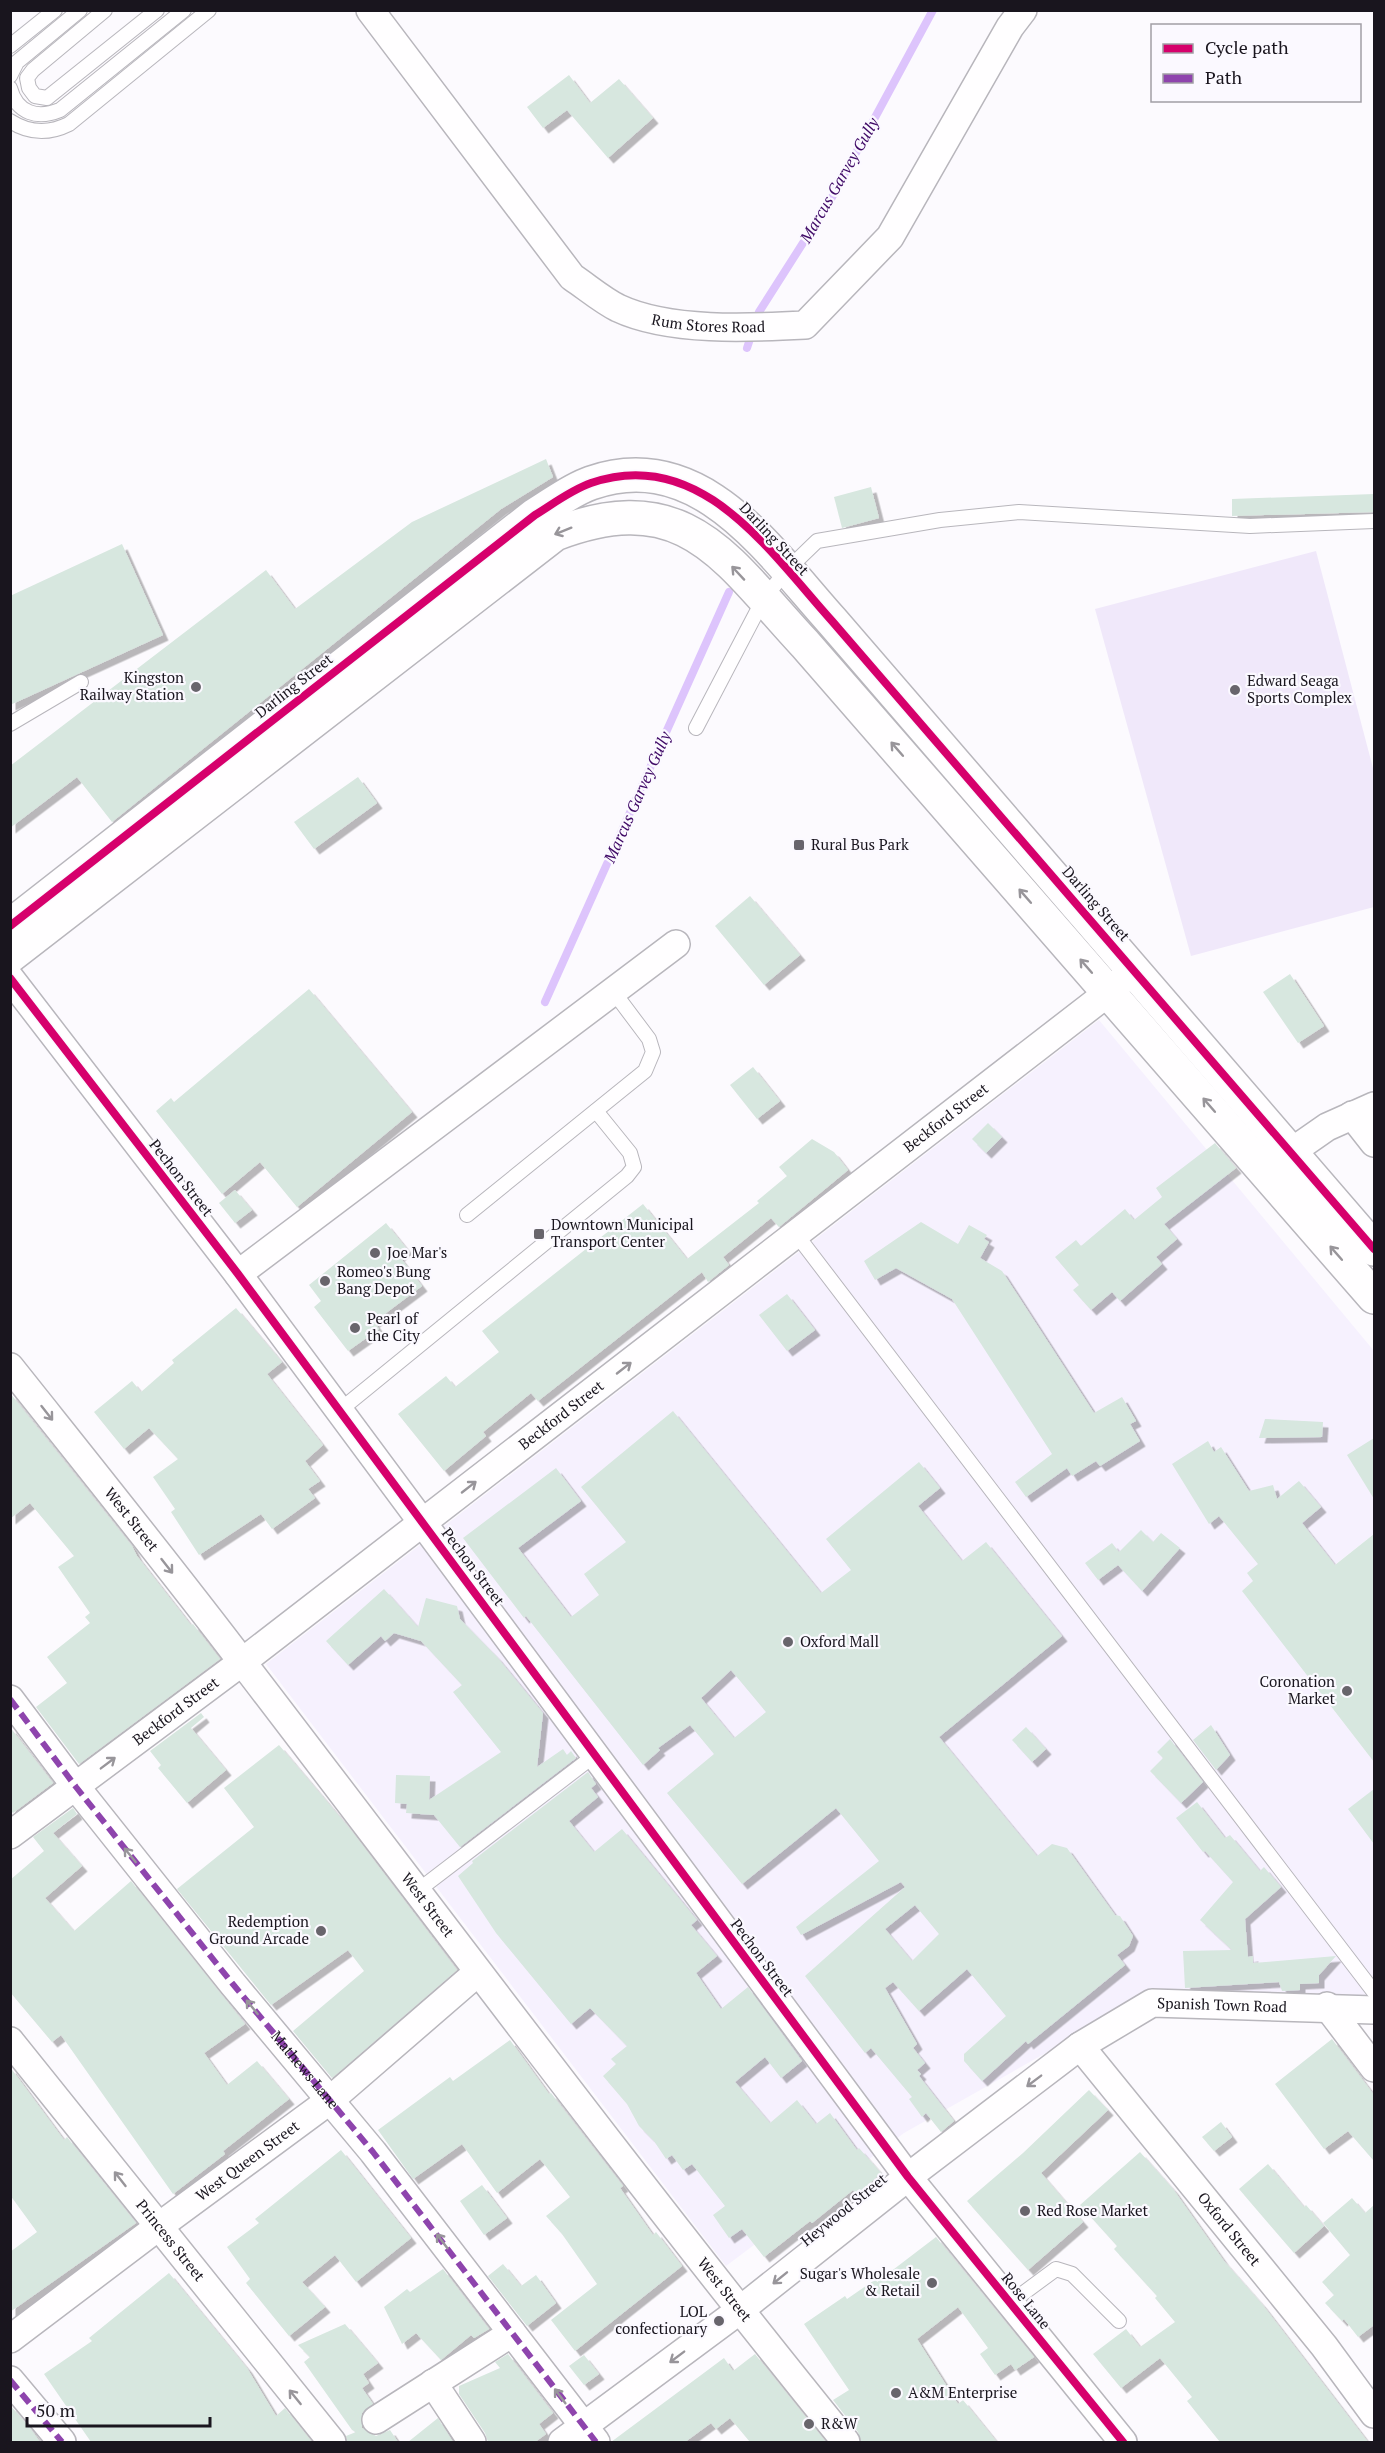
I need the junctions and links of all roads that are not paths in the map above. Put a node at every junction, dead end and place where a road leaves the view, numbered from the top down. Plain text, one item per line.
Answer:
1 (55, 10) edge
2 (80, 10) edge
3 (105, 10) edge
4 (157, 10) edge
5 (184, 10) edge
6 (209, 10) edge
7 (370, 10) edge
8 (1023, 10) edge
9 (10, 46) edge
10 (10, 76) edge
11 (10, 88) edge
12 (10, 121) edge
13 (1374, 521) edge
14 (786, 571) junction
15 (763, 600) junction
16 (832, 621) junction
17 (805, 644) junction
18 (81, 682) dead end
19 (10, 724) edge
20 (696, 728) dead end
21 (125, 852) junction
22 (10, 926) edge
23 (676, 944) dead end
24 (10, 956) edge
25 (1134, 969) junction
26 (10, 978) edge
27 (613, 992) junction
28 (1108, 992) junction
29 (1363, 1110) edge
30 (596, 1111) junction
31 (1374, 1143) edge
32 (1291, 1150) junction
33 (1266, 1171) junction
34 (467, 1215) dead end
35 (796, 1234) junction
36 (1374, 1249) edge
37 (238, 1274) junction
38 (1374, 1297) edge
39 (10, 1366) edge
40 (339, 1411) junction
41 (423, 1523) junction
42 (242, 1662) junction
43 (10, 1699) edge
44 (595, 1755) junction
45 (76, 1787) junction
46 (10, 1835) edge
47 (416, 1892) junction
48 (477, 1973) junction
49 (1374, 1992) edge
50 (1327, 2006) junction
51 (1374, 2010) edge
52 (10, 2041) edge
53 (1080, 2046) junction
54 (1374, 2068) edge
55 (329, 2102) junction
56 (908, 2176) junction
57 (158, 2227) junction
58 (1010, 2303) junction
59 (740, 2310) junction
60 (1119, 2321) dead end
61 (512, 2333) junction
62 (10, 2340) edge
63 (10, 2380) edge
64 (433, 2383) junction
65 (1374, 2414) edge
66 (376, 2420) dead end
67 (590, 2435) edge
68 (62, 2442) edge
69 (332, 2442) edge
70 (472, 2442) edge
71 (562, 2442) edge
72 (846, 2442) edge
73 (1123, 2442) edge

1 - 9 lane
2 - 10 lane
3 - 4 lane
5 - 11 lane
6 - 12 lane
7 - 8 street, Rum Stores Road
13 - 14 lane
14 - 15 lane
14 - 16 street, Darling Street
14 - 21 street, Darling Street
15 - 17 street, Darling Street
15 - 20 lane
15 -> 21 street, Darling Street
16 - 17 street
16 - 25 street, Darling Street
28 -> 17 street, Darling Street
18 - 19 lane
21 - 22 street, Darling Street
21 - 24 street, Darling Street
23 - 27 street
25 - 28 street, Beckford Street
25 - 32 street, Darling Street
26 - 37 street, Pechon Street
27 - 30 lane
27 - 37 street
33 -> 28 street
28 - 35 street, Beckford Street
29 - 31 street
29 - 32 street
30 - 34 lane
30 - 40 lane
32 - 33 street
32 - 36 street, Darling Street
38 -> 33 street
41 -> 35 street, Beckford Street
35 - 49 lane
37 - 40 street, Pechon Street
39 -> 42 street, West Street
40 - 41 street, Pechon Street
41 - 42 street, Beckford Street
41 - 44 street, Pechon Street
45 -> 42 street, Beckford Street
42 - 47 street, West Street
43 - 45 street, Mathews Lane
44 - 47 lane
44 - 56 street, Pechon Street
45 - 46 street, Beckford Street
55 -> 45 street, Mathews Lane
47 - 48 street, West Street
48 - 55 street, West Queen Street
48 - 59 street, West Street
50 - 51 street, Spanish Town Road
50 - 53 street, Spanish Town Road
50 - 54 street
57 -> 52 street, Princess Street
53 -> 56 street, Heywood Street
53 - 65 street, Oxford Street
55 - 57 street, West Queen Street
61 -> 55 street, Mathews Lane
56 - 58 street, Rose Lane
56 -> 59 street, Heywood Street
57 - 62 street, West Queen Street
69 -> 57 street, Princess Street
58 - 60 lane
58 - 73 street, Rose Lane
59 -> 67 street, Heywood Street
59 - 72 street, West Street
61 - 64 street
67 -> 61 street, Mathews Lane
63 - 68 street
64 - 66 street
64 - 70 street
67 - 71 street, Heywood Street

